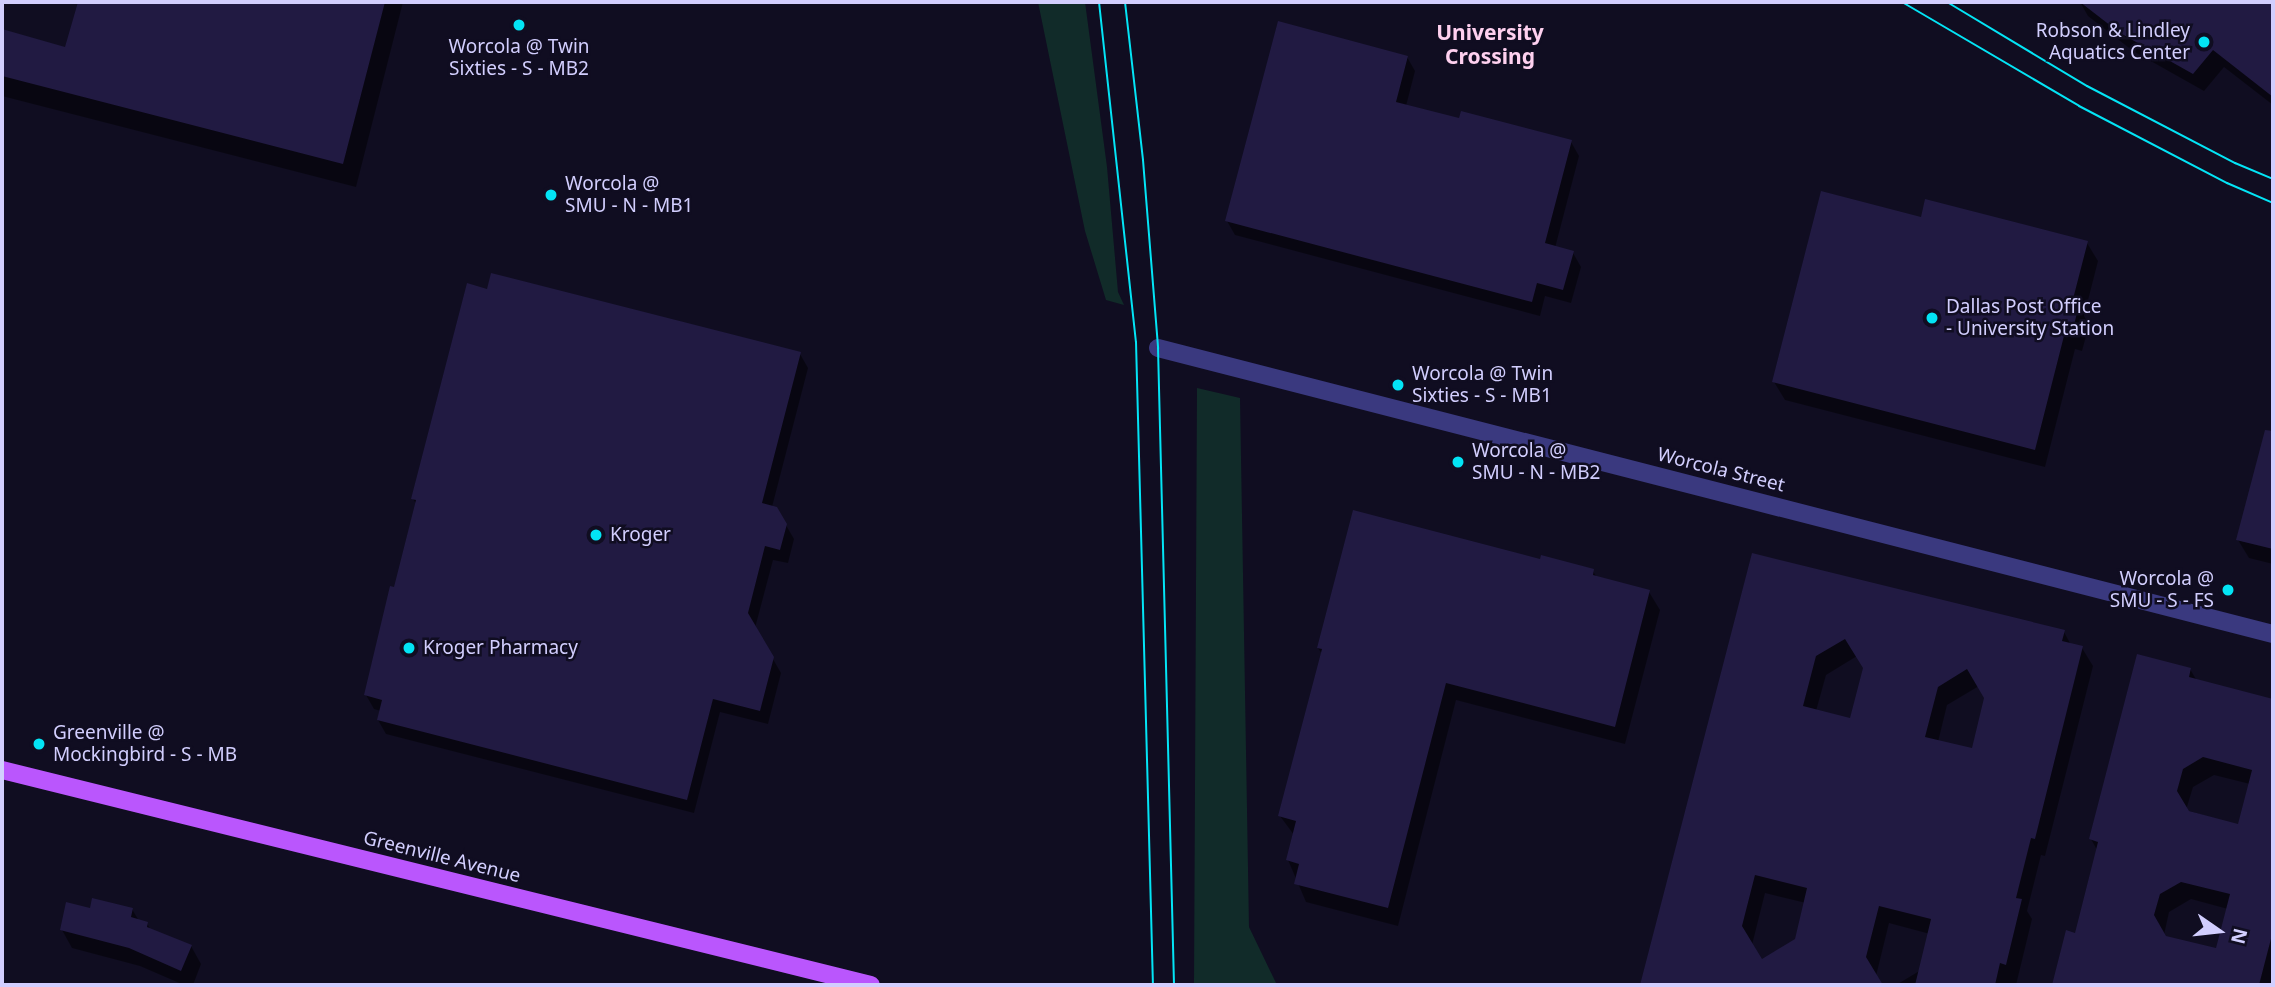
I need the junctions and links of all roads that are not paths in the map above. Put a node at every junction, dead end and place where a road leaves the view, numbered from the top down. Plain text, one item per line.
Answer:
1 (1157, 348) dead end
2 (2273, 634) edge
3 (2, 770) edge
4 (871, 985) edge

1 - 2 street, Worcola Street
3 - 4 main road, Greenville Avenue

